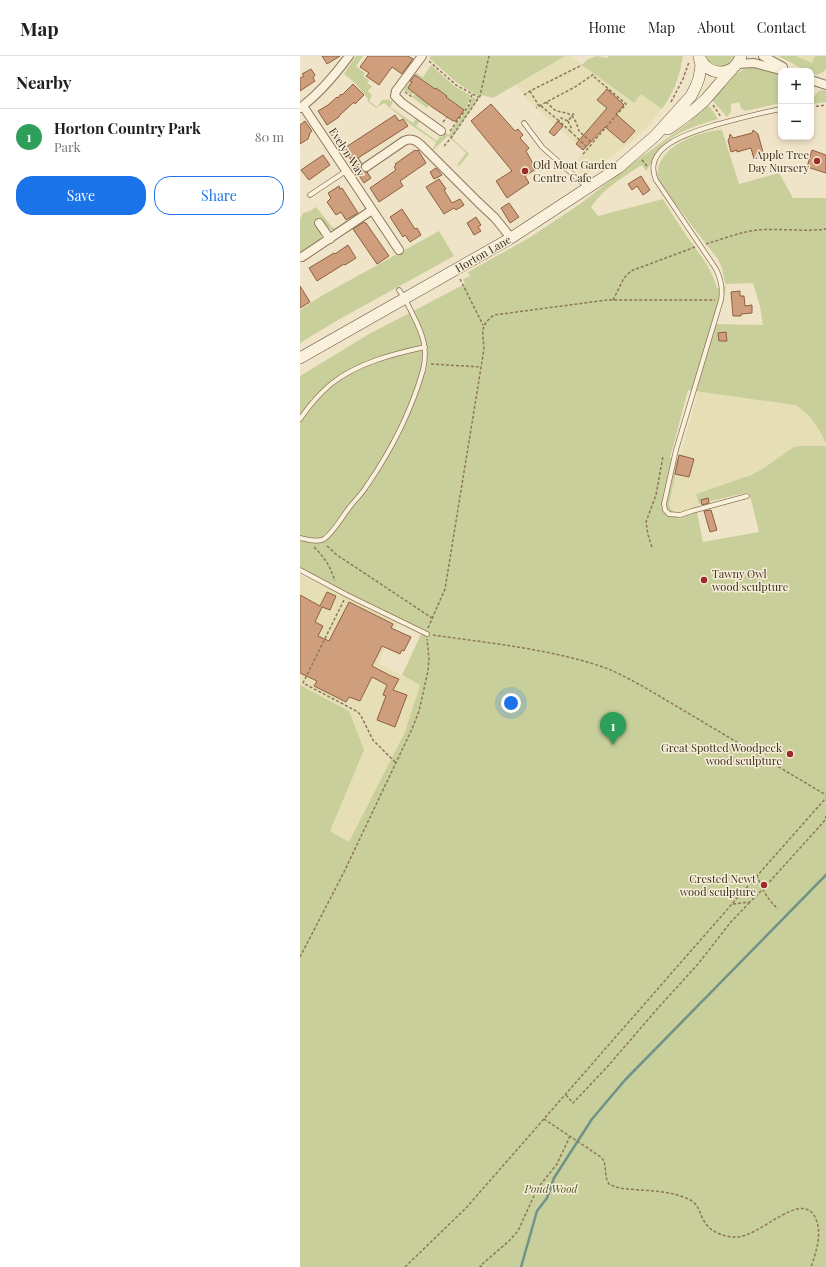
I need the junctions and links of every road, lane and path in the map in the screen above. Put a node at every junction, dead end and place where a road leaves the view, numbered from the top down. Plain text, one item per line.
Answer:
1 (349, 56) edge
2 (488, 56) edge
3 (762, 56) edge
4 (422, 57) edge
5 (696, 58) edge
6 (736, 63) edge
7 (582, 65) dead end
8 (784, 68) edge
9 (778, 69) edge
10 (814, 83) edge
11 (826, 85) edge
12 (530, 91) junction
13 (472, 94) junction
14 (524, 95) dead end
15 (478, 97) junction
16 (706, 99) junction
17 (546, 102) junction
18 (826, 105) edge
19 (540, 106) junction
20 (669, 106) dead end
21 (302, 107) edge
22 (814, 107) edge
23 (536, 108) dead end
24 (778, 110) edge
25 (575, 112) dead end
26 (572, 116) junction
27 (558, 120) junction
28 (568, 121) junction
29 (524, 123) dead end
30 (723, 123) junction
31 (570, 131) junction
32 (441, 132) joint
33 (655, 136) junction
34 (592, 143) junction
35 (444, 146) dead end
36 (588, 148) junction
37 (636, 153) junction
38 (583, 154) dead end
39 (366, 167) dead end
40 (347, 171) junction
41 (653, 171) junction
42 (588, 188) junction
43 (310, 195) dead end
44 (372, 210) junction
45 (319, 223) dead end
46 (826, 229) edge
47 (330, 238) junction
48 (511, 238) junction
49 (699, 246) junction
50 (399, 250) dead end
51 (302, 257) dead end
52 (460, 278) dead end
53 (402, 294) junction
54 (613, 300) junction
55 (721, 300) junction
56 (483, 325) junction
57 (425, 347) junction
58 (300, 358) edge
59 (425, 363) junction
60 (481, 366) junction
61 (300, 419) edge
62 (663, 456) dead end
63 (747, 496) dead end
64 (300, 538) edge
65 (306, 539) junction
66 (323, 539) junction
67 (652, 547) dead end
68 (300, 570) edge
69 (334, 588) junction
70 (347, 595) junction
71 (432, 618) junction
72 (427, 634) junction
73 (300, 682) edge
74 (303, 683) junction
75 (396, 763) junction
76 (826, 795) edge
77 (826, 798) edge
78 (826, 816) edge
79 (758, 875) junction
80 (763, 889) junction
81 (750, 902) junction
82 (732, 904) junction
83 (778, 909) dead end
84 (300, 957) edge
85 (566, 1095) junction
86 (544, 1119) junction
87 (570, 1136) junction
88 (405, 1267) edge
89 (480, 1267) edge
90 (811, 1267) edge

1 - 21 street
2 - 15 path
3 - 8 street
4 - 13 path
4 - 32 street
5 - 6 street
5 - 20 path
5 - 33 street, Horton Lane
6 - 9 street
6 - 16 street, Horton Lane
7 - 12 path
10 - 11 street
12 - 14 path
12 - 19 path
13 - 15 path
13 - 32 path
15 - 35 path
16 - 30 path
16 - 33 street, Horton Lane
17 - 19 path
17 - 26 path
17 - 34 path
18 - 22 path
19 - 23 path
19 - 27 path
21 - 40 street, Evelyn Way
24 - 30 lane
25 - 26 path
26 - 28 path
26 - 34 path
27 - 28 path
27 - 31 path
28 - 31 path
29 - 42 lane
30 - 41 lane
31 - 36 path
33 - 37 street, Horton Lane
34 - 36 path
36 - 38 path
37 - 41 path
37 - 42 street, Horton Lane
39 - 48 street
40 - 43 lane
40 - 44 street, Evelyn Way
41 - 49 lane
42 - 48 street, Horton Lane
44 - 47 street
44 - 50 street, Evelyn Way
45 - 47 street
46 - 49 path
47 - 51 street
48 - 53 street, Horton Lane
49 - 54 path
49 - 55 lane
52 - 56 path
53 - 57 lane
53 - 58 street, Horton Lane
54 - 55 path
54 - 56 path
55 - 63 lane
56 - 60 path
57 - 59 lane
57 - 61 lane
59 - 60 path
59 - 66 lane
60 - 71 path
62 - 67 path
64 - 65 lane
65 - 66 lane
65 - 69 path
66 - 71 path
68 - 69 lane
69 - 70 lane
70 - 72 lane
70 - 74 path
71 - 72 path
72 - 75 path
72 - 76 path
73 - 74 path
74 - 75 path
75 - 84 path
77 - 79 path
78 - 80 path
79 - 80 path
79 - 82 path
80 - 81 path
80 - 83 path
81 - 82 path
81 - 85 path
82 - 85 path
85 - 86 path
86 - 87 path
86 - 88 path
87 - 89 path
87 - 90 path

